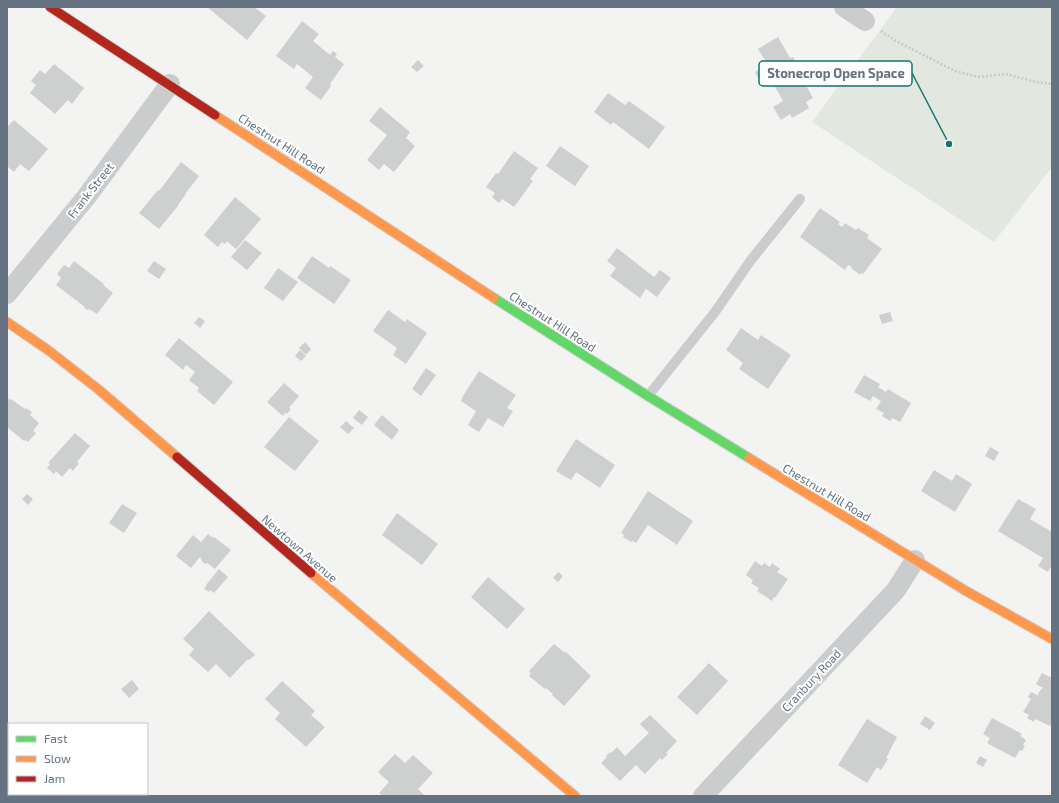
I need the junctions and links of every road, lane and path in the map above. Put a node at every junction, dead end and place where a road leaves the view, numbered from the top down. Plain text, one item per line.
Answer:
1 (50, 7) edge
2 (844, 7) edge
3 (865, 21) joint
4 (170, 84) junction
5 (1052, 84) edge
6 (800, 200) dead end
7 (7, 294) edge
8 (7, 322) edge
9 (648, 396) junction
10 (915, 560) junction
11 (1052, 639) edge
12 (575, 796) edge
13 (702, 796) edge

1 - 4 main road, Chestnut Hill Road
2 - 3 street
3 - 5 path
4 - 7 street, Frank Street
4 - 9 main road, Chestnut Hill Road
6 - 9 lane
8 - 12 main road, Newtown Avenue
9 - 10 main road, Chestnut Hill Road
10 - 11 main road, Chestnut Hill Road
10 - 13 street, Cranbury Road

